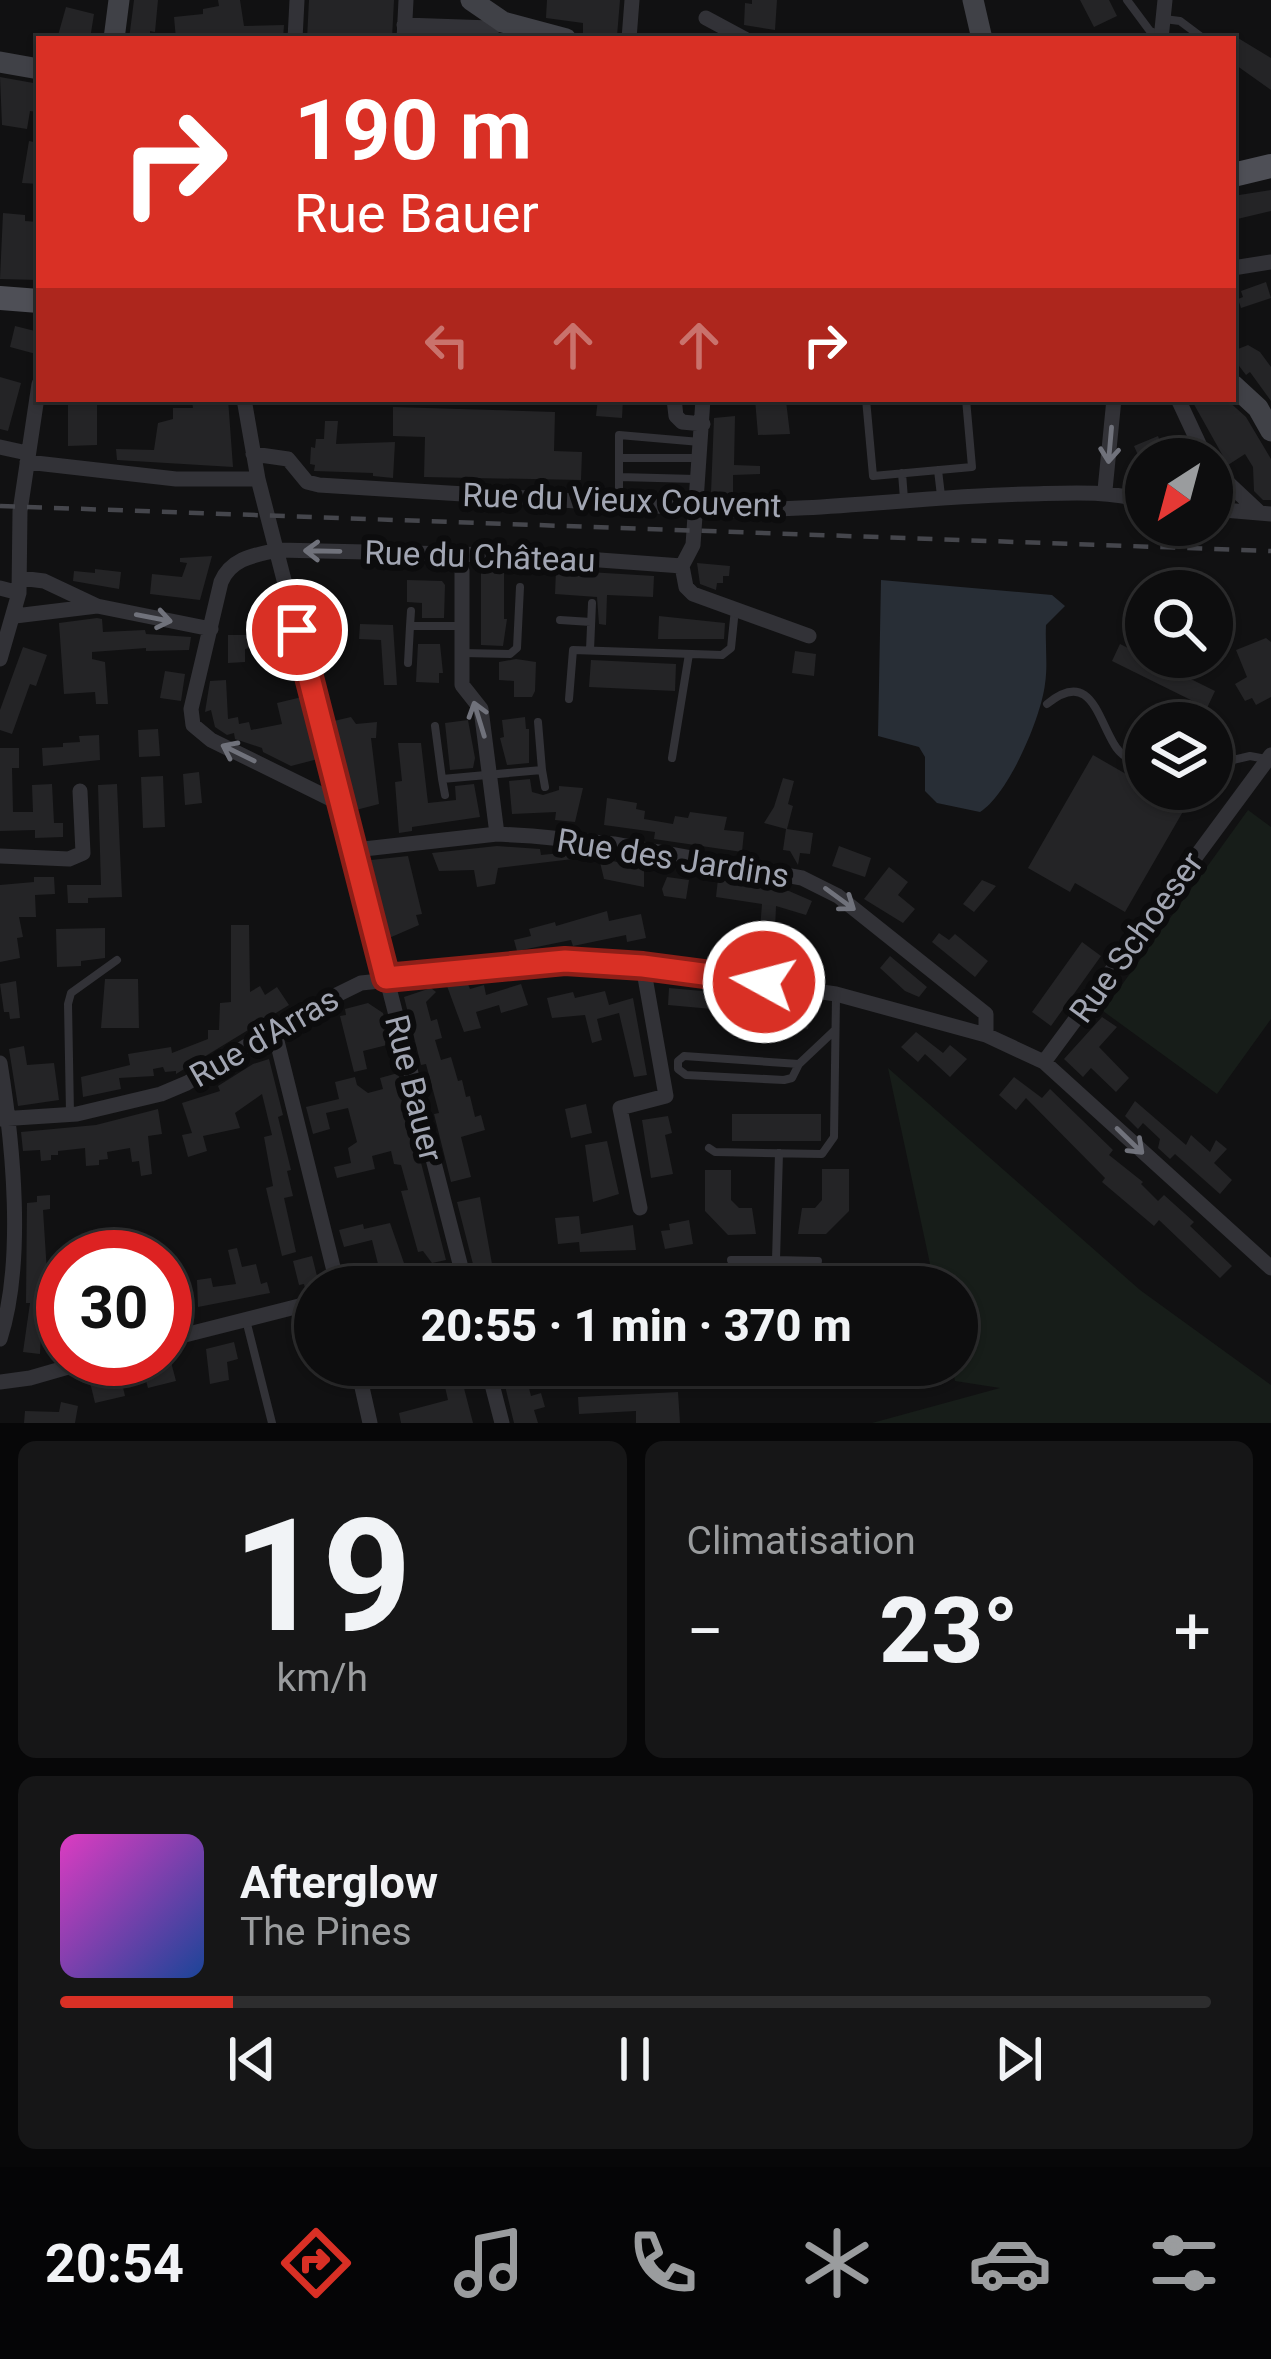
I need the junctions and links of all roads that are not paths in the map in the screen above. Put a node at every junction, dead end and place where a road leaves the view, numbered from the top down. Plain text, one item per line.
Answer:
1 (119, 0) edge
2 (297, 0) edge
3 (406, 0) edge
4 (471, 0) edge
5 (632, 0) edge
6 (973, 0) edge
7 (1126, 0) edge
8 (1165, 0) edge
9 (706, 18) dead end
10 (503, 22) junction
11 (1162, 31) edge
12 (404, 32) edge
13 (114, 36) edge
14 (295, 36) edge
15 (555, 36) edge
16 (628, 36) edge
17 (739, 36) edge
18 (981, 36) edge
19 (1200, 36) edge
20 (0, 62) edge
21 (36, 68) edge
22 (1271, 166) edge
23 (1236, 174) edge
24 (1271, 262) edge
25 (1236, 268) edge
26 (0, 298) edge
27 (36, 301) edge
28 (1236, 388) edge
29 (36, 402) edge
30 (244, 402) edge
31 (674, 402) edge
32 (703, 402) edge
33 (866, 402) edge
34 (966, 402) edge
35 (1114, 402) edge
36 (1179, 402) edge
37 (704, 424) junction
38 (1271, 430) edge
39 (1196, 438) edge
40 (0, 447) edge
41 (700, 450) junction
42 (253, 454) junction
43 (27, 458) junction
44 (619, 458) junction
45 (938, 470) junction
46 (902, 473) junction
47 (619, 477) junction
48 (258, 479) junction
49 (697, 479) junction
50 (1233, 486) edge
51 (1106, 490) junction
52 (1125, 495) edge
53 (941, 496) junction
54 (904, 499) junction
55 (619, 503) junction
56 (694, 507) junction
57 (1233, 511) edge
58 (1265, 513) edge
59 (278, 550) junction
60 (449, 554) junction
61 (682, 566) junction
62 (20, 585) junction
63 (520, 587) dead end
64 (0, 588) edge
65 (592, 603) dead end
66 (97, 606) junction
67 (735, 608) junction
68 (411, 611) dead end
69 (15, 616) junction
70 (560, 620) dead end
71 (591, 622) junction
72 (410, 626) junction
73 (462, 626) junction
74 (211, 629) junction
75 (809, 636) dead end
76 (590, 650) junction
77 (462, 653) junction
78 (689, 653) junction
79 (0, 658) edge
80 (408, 663) dead end
81 (569, 699) dead end
82 (1047, 704) dead end
83 (538, 722) dead end
84 (435, 727) dead end
85 (1125, 757) edge
86 (1269, 757) edge
87 (671, 758) dead end
88 (1233, 760) edge
89 (542, 770) junction
90 (490, 773) junction
91 (442, 779) junction
92 (545, 787) dead end
93 (80, 791) dead end
94 (445, 795) dead end
95 (343, 805) junction
96 (497, 834) junction
97 (355, 850) junction
98 (0, 856) edge
99 (117, 960) dead end
100 (643, 966) junction
101 (386, 978) junction
102 (836, 994) junction
103 (274, 1029) junction
104 (835, 1030) junction
105 (986, 1035) junction
106 (1044, 1062) junction
107 (0, 1063) edge
108 (799, 1064) junction
109 (70, 1114) junction
110 (5, 1119) edge
111 (710, 1148) dead end
112 (779, 1153) junction
113 (640, 1208) dead end
114 (730, 1260) dead end
115 (776, 1260) junction
116 (818, 1261) dead end
117 (1269, 1262) edge
118 (333, 1266) edge
119 (460, 1266) edge
120 (294, 1307) edge
121 (246, 1318) junction
122 (192, 1333) edge
123 (0, 1339) edge
124 (36, 1376) edge
125 (0, 1382) edge
126 (362, 1386) edge
127 (492, 1386) edge
128 (272, 1423) edge
129 (370, 1423) edge
130 (502, 1423) edge

1 - 13 street
2 - 14 street
3 - 12 street
4 - 10 street
5 - 16 street
6 - 18 street
7 - 11 lane
8 - 11 street
9 - 17 street
10 - 12 street
10 - 15 street
11 - 19 lane
20 - 21 street
22 - 23 main road
24 - 25 street
26 - 27 main road
28 - 38 street
29 - 43 street
30 - 42 street, Rue Bauer
31 - 37 street
32 - 37 street
33 - 46 lane
34 - 45 lane
35 -> 51 street
36 - 39 street
37 - 41 street
40 - 43 street
41 - 44 lane
41 - 44 lane
41 - 49 street
42 - 48 street, Rue Bauer
42 - 55 street, Rue du Vieux Couvent
43 - 48 street
43 - 62 street
44 - 47 lane
45 - 46 lane
45 - 53 lane
46 - 54 lane
47 - 49 lane
47 - 55 lane
48 - 59 street, Rue Bauer
49 - 56 street
50 - 58 street
51 - 52 street, Rue du Vieux Couvent
51 - 53 street, Rue du Vieux Couvent
53 - 54 street, Rue du Vieux Couvent
54 - 56 street, Rue du Vieux Couvent
55 - 56 street, Rue du Vieux Couvent
56 - 61 street
57 - 58 street
60 -> 59 street, Rue du Château
59 - 74 street
59 - 95 street, Rue Bauer
60 - 61 street, Rue du Château
60 - 73 street
61 - 67 street
62 - 64 street
62 - 66 street
62 - 69 street
63 - 77 lane
65 - 71 lane
66 - 69 street
66 -> 74 street
67 - 75 street
67 - 78 lane
68 - 72 lane
69 - 79 street
70 - 71 lane
71 - 76 lane
72 - 73 lane
72 - 80 lane
73 - 77 street
95 -> 74 street
76 - 78 lane
76 - 81 lane
90 -> 77 street
78 - 87 lane
82 - 85 lane
83 - 89 lane
84 - 91 lane
86 - 88 lane
86 - 106 street, Rue Schoeser
89 - 90 lane
89 - 92 lane
90 - 91 lane
90 - 96 street
91 - 94 lane
93 - 98 street
95 - 97 street, Rue Bauer
96 - 97 street, Rue des Jardins
96 -> 105 street, Rue des Jardins
97 - 101 street, Rue Bauer
99 - 109 lane
100 - 101 street, Rue d'Arras
100 - 102 street, Rue d'Arras
100 - 113 street
101 - 103 street, Rue d'Arras
101 - 119 street, Rue Bauer
102 - 104 lane
102 - 105 street, Rue d'Arras
103 - 109 street, Rue d'Arras
103 - 118 street
104 - 108 lane
104 - 112 lane
105 - 106 street
106 -> 117 street
107 - 110 street
108 - 108 lane
109 - 110 street, Rue d'Arras
110 - 123 street
111 - 112 lane
112 - 115 lane
114 - 115 lane
115 - 116 lane
120 - 121 street
121 - 122 street
121 - 128 lane
124 - 125 street
126 - 129 street
127 - 130 street

